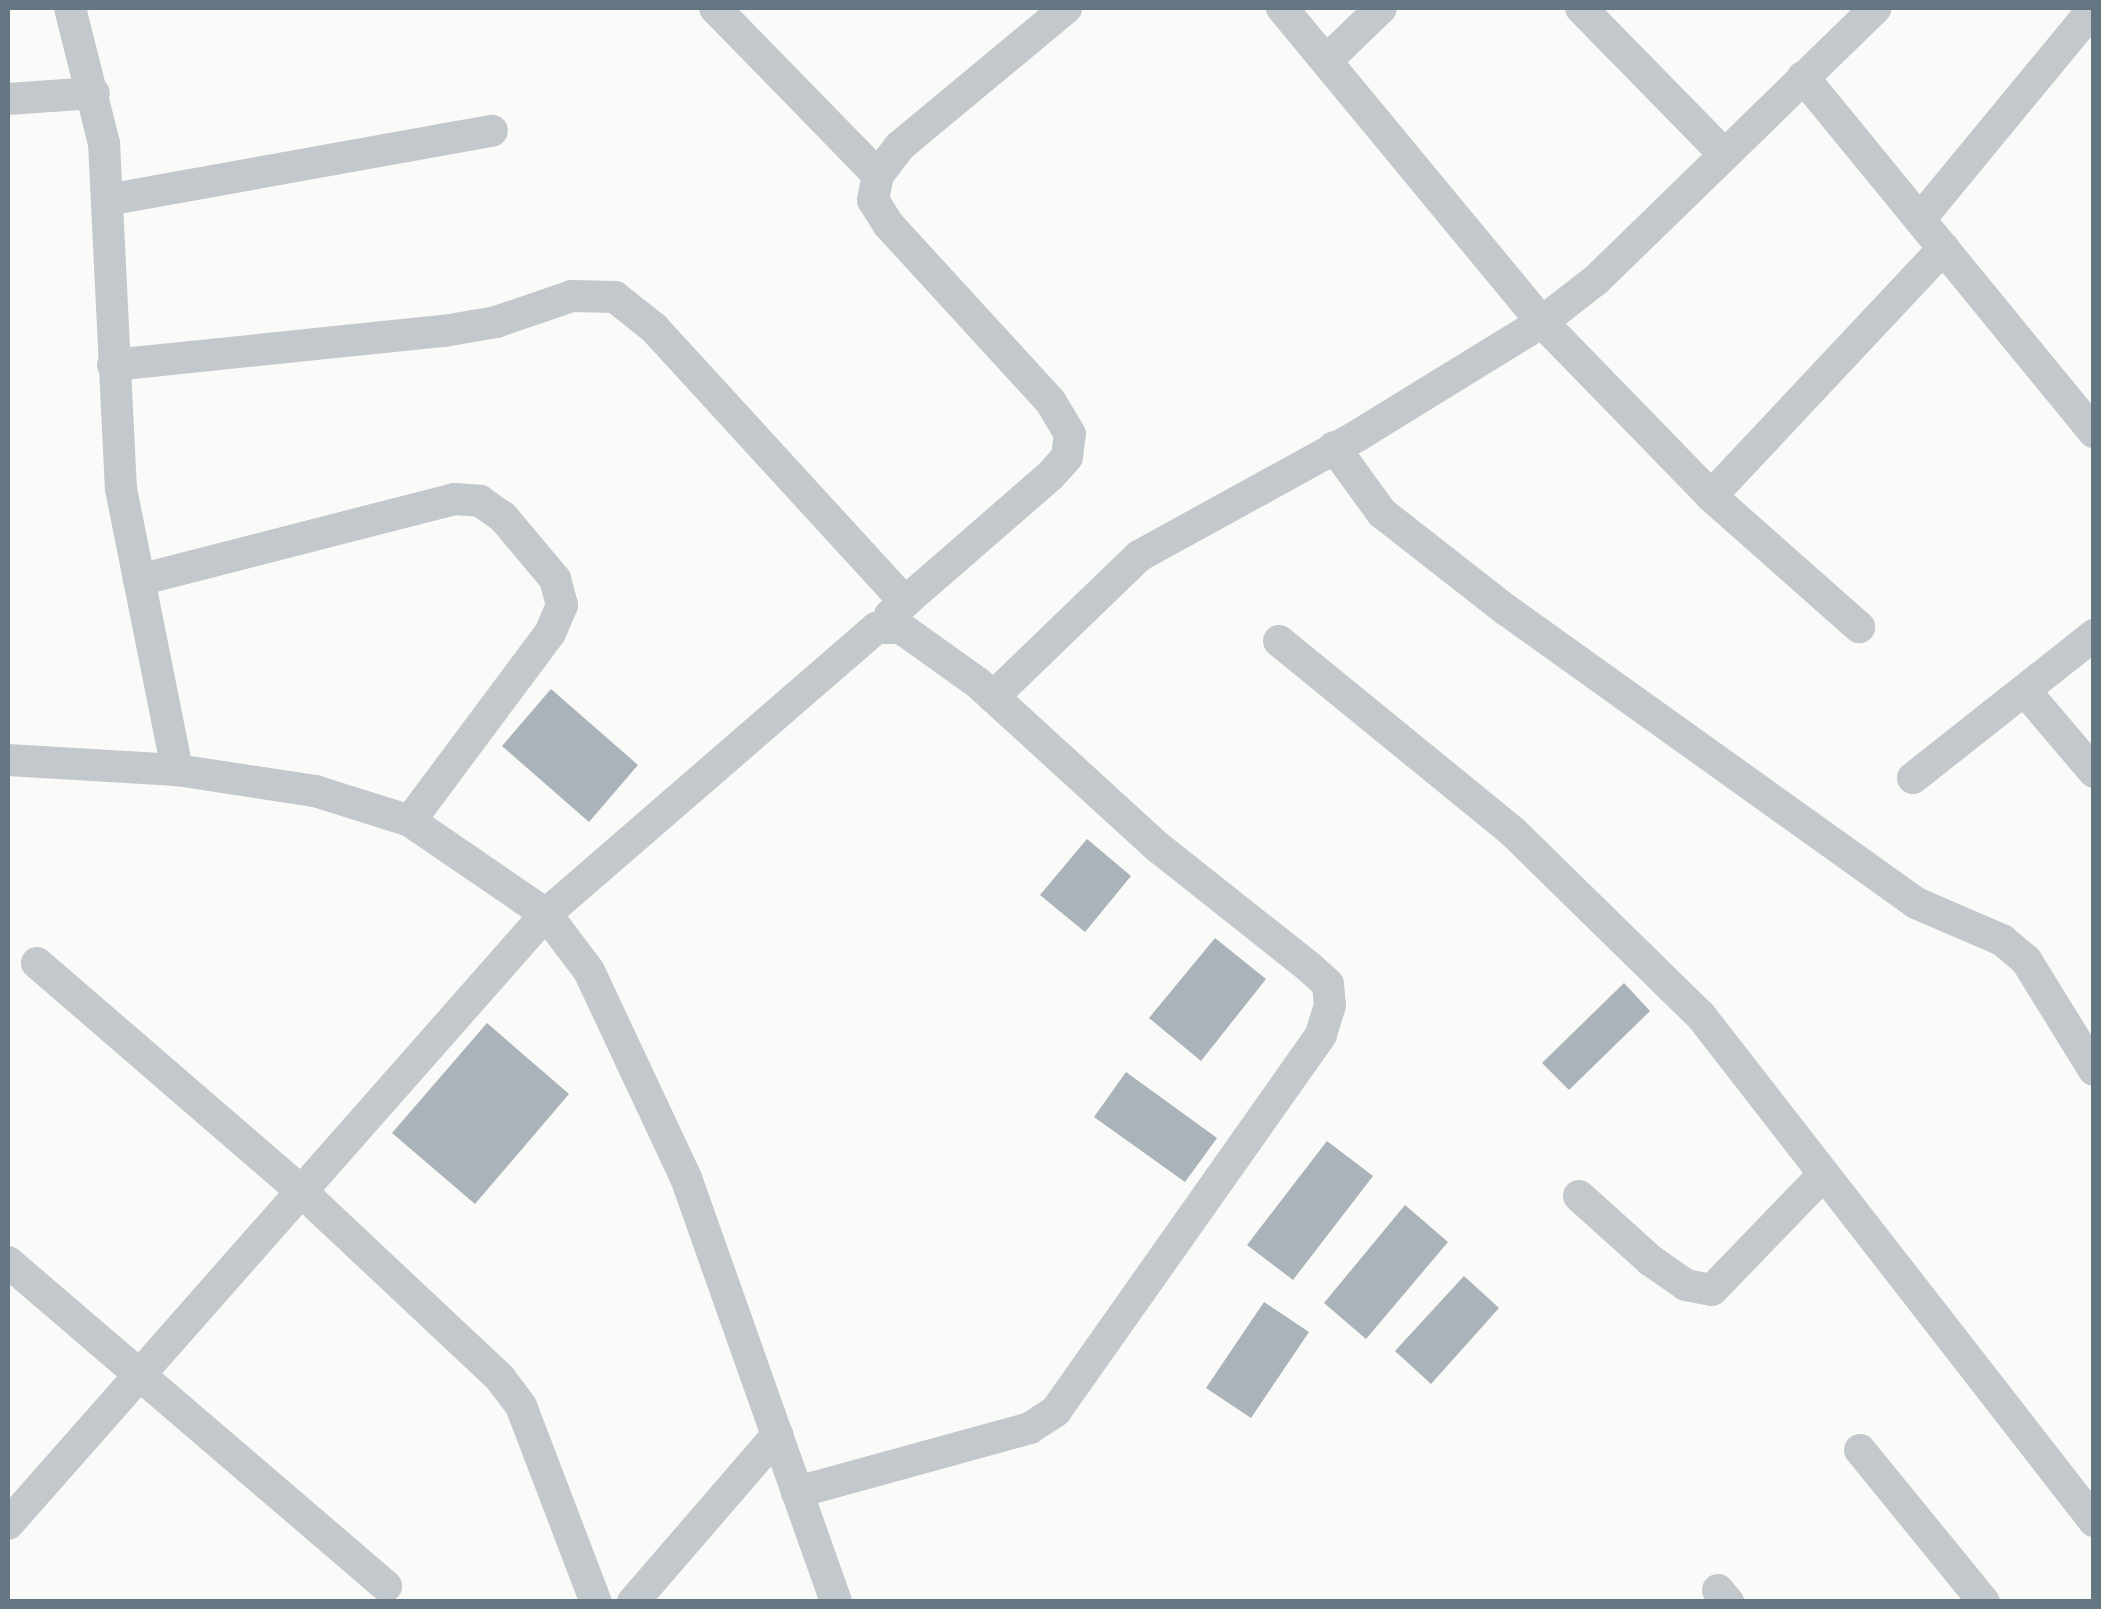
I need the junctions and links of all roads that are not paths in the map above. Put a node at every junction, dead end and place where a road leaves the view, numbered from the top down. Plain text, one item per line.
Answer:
1 (70, 8) edge
2 (715, 8) edge
3 (1066, 8) edge
4 (1282, 8) edge
5 (1381, 8) edge
6 (1581, 8) edge
7 (2094, 8) edge
8 (1872, 9) edge
9 (1327, 60) junction
10 (1803, 77) junction
11 (94, 94) junction
12 (8, 99) edge
13 (492, 131) dead end
14 (1724, 154) junction
15 (878, 175) junction
16 (106, 200) junction
17 (1921, 218) junction
18 (1944, 248) junction
19 (1542, 322) junction
20 (113, 365) junction
21 (2094, 432) edge
22 (1334, 448) junction
23 (1711, 496) junction
24 (139, 580) junction
25 (905, 602) junction
26 (1858, 627) dead end
27 (876, 628) junction
28 (2094, 635) edge
29 (1279, 641) dead end
30 (2026, 692) junction
31 (994, 697) junction
32 (8, 760) edge
33 (177, 770) junction
34 (2094, 772) edge
35 (1912, 778) dead end
36 (410, 821) junction
37 (546, 914) junction
38 (37, 963) dead end
39 (2094, 1070) edge
40 (1824, 1174) junction
41 (301, 1191) junction
42 (1579, 1196) dead end
43 (8, 1262) edge
44 (139, 1375) junction
45 (777, 1435) junction
46 (1860, 1450) dead end
47 (798, 1492) junction
48 (2094, 1520) edge
49 (8, 1524) edge
50 (386, 1586) dead end
51 (596, 1602) edge
52 (633, 1602) edge
53 (836, 1602) edge
54 (1984, 1602) edge

1 - 11 street
2 - 15 street
3 - 15 street
4 - 9 street
5 - 9 street
6 - 14 street
7 - 17 street
8 - 10 street
9 - 19 street
10 - 14 street
10 - 17 street
11 - 12 street
11 - 16 street
13 - 16 street
14 - 19 street
15 - 25 street
16 - 20 street
17 - 18 street
18 - 21 street
18 - 23 street
19 - 22 street
19 - 23 street
20 - 24 street
20 - 25 street
22 - 31 street
22 - 39 street
23 - 26 street
24 - 33 street
24 - 36 street
25 - 27 street
27 - 31 street
27 - 37 street
28 - 30 street
29 - 40 street
30 - 34 street
30 - 35 street
31 - 47 street
32 - 33 street
33 - 36 street
36 - 37 street
37 - 41 street
37 - 45 street
38 - 41 street
40 - 42 street
40 - 48 street
41 - 44 street
41 - 51 street
43 - 44 street
44 - 49 street
44 - 50 street
45 - 47 street
45 - 52 street
46 - 54 street
47 - 53 street

